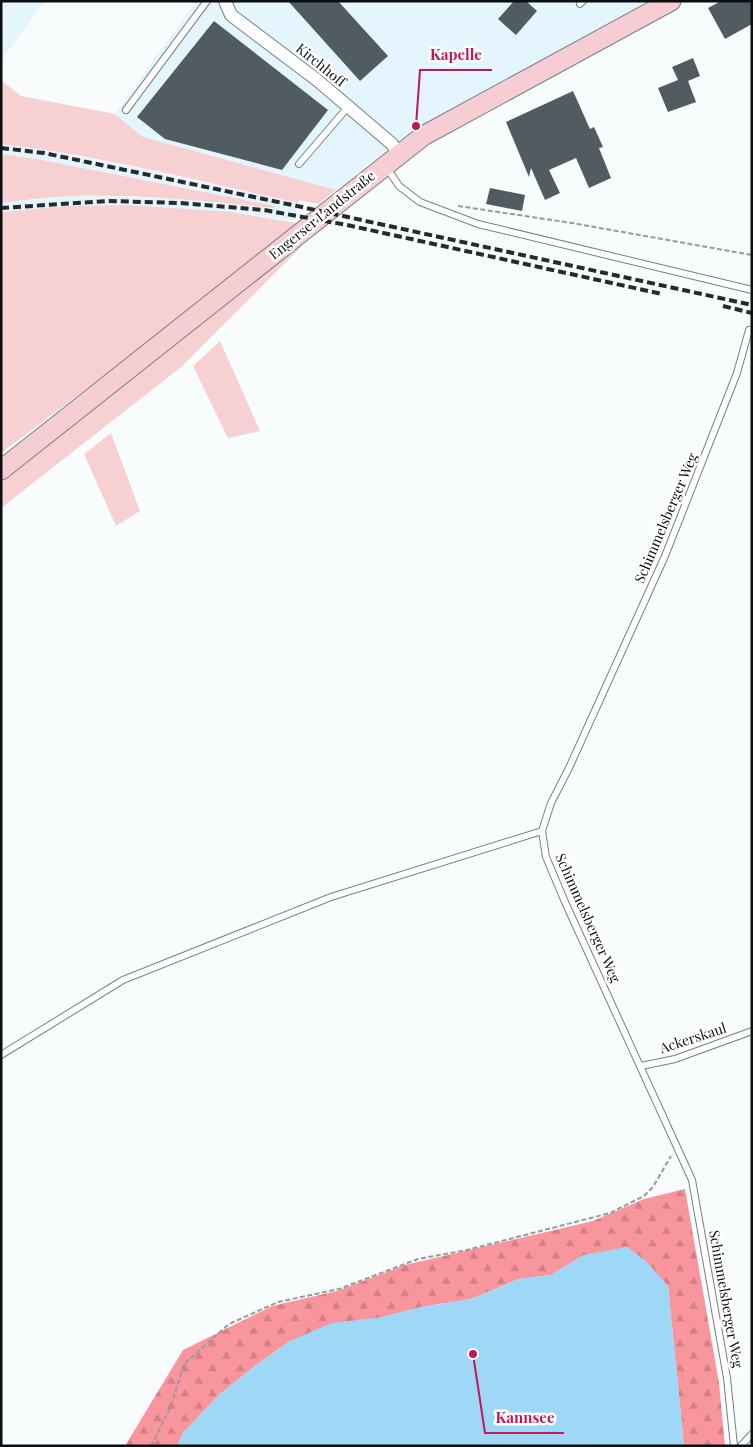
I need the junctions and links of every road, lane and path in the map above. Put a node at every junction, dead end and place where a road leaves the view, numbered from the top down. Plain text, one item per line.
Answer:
1 (207, 1) edge
2 (225, 1) edge
3 (671, 1) edge
4 (348, 107) junction
5 (126, 110) dead end
6 (391, 159) junction
7 (299, 164) dead end
8 (457, 206) dead end
9 (752, 255) edge
10 (752, 290) edge
11 (749, 330) dead end
12 (1, 470) edge
13 (542, 831) junction
14 (752, 1032) edge
15 (1, 1055) edge
16 (641, 1066) junction
17 (678, 1146) junction
18 (752, 1434) edge
19 (151, 1446) edge
20 (734, 1446) edge
21 (742, 1446) edge

1 - 5 lane
2 - 4 street, Kirchhoff
3 - 6 main road, Engerser Landstraße
4 - 6 street, Kirchhoff
4 - 7 lane
6 - 10 lane
6 - 12 main road, Engerser Landstraße
8 - 9 path
11 - 13 lane, Schimmelsberger Weg
13 - 15 lane
13 - 16 lane, Schimmelsberger Weg
14 - 16 lane, Ackerskaul
16 - 17 lane, Schimmelsberger Weg
17 - 19 path
17 - 20 lane, Schimmelsberger Weg
18 - 21 lane

